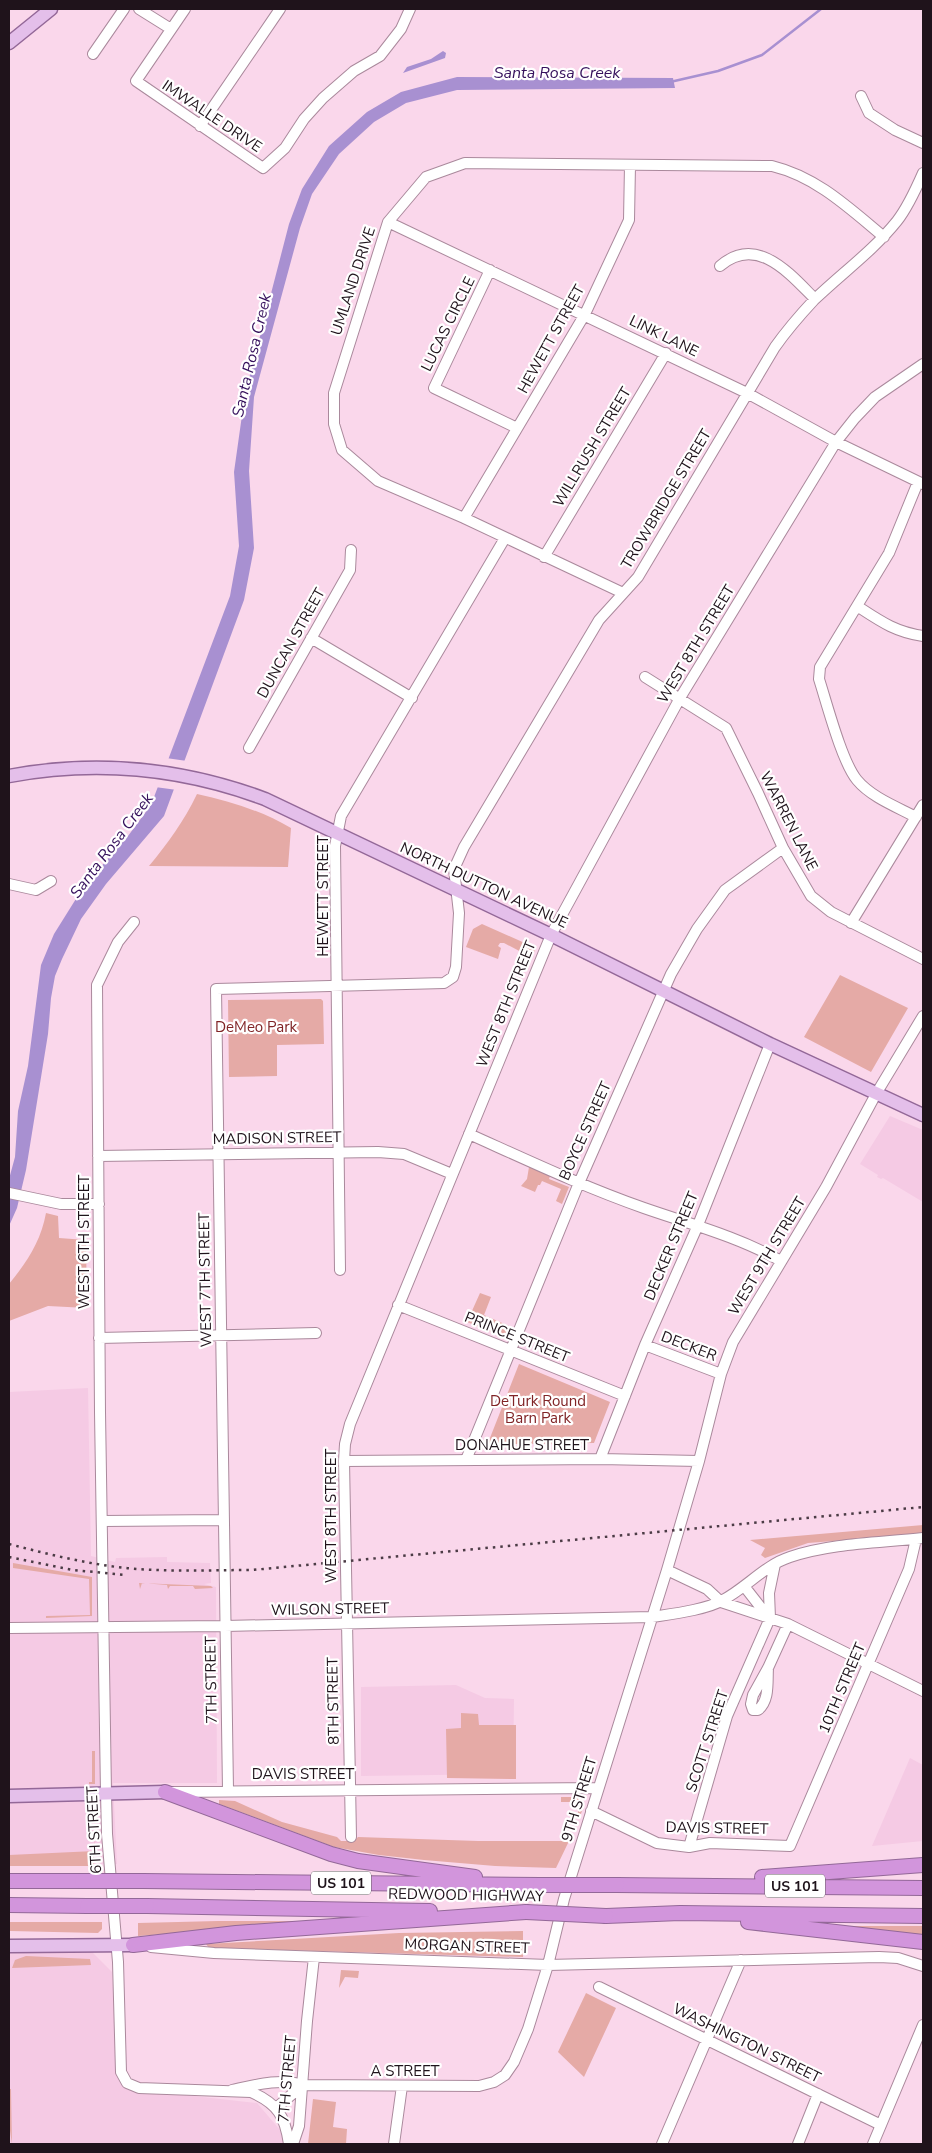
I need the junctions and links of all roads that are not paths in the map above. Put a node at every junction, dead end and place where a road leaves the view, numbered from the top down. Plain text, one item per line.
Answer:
1 (51, 9) edge
2 (124, 9) edge
3 (138, 9) edge
4 (185, 9) edge
5 (280, 9) edge
6 (410, 9) edge
7 (171, 29) junction
8 (9, 43) edge
9 (93, 54) dead end
10 (861, 96) dead end
11 (200, 126) junction
12 (923, 144) edge
13 (630, 165) junction
14 (923, 174) edge
15 (388, 222) junction
16 (884, 237) junction
17 (720, 266) dead end
18 (490, 270) junction
19 (816, 299) junction
20 (585, 314) junction
21 (666, 353) junction
22 (923, 364) edge
23 (748, 393) junction
24 (518, 428) junction
25 (836, 442) junction
26 (921, 483) edge
27 (464, 518) junction
28 (505, 538) junction
29 (351, 550) dead end
30 (544, 557) junction
31 (623, 593) junction
32 (858, 606) junction
33 (923, 636) edge
34 (311, 638) junction
35 (645, 677) dead end
36 (412, 698) junction
37 (680, 698) junction
38 (249, 748) dead end
39 (9, 776) edge
40 (923, 804) edge
41 (916, 817) junction
42 (337, 833) junction
43 (782, 848) junction
44 (51, 881) dead end
45 (9, 884) edge
46 (455, 891) junction
47 (134, 922) dead end
48 (851, 923) junction
49 (551, 935) junction
50 (923, 960) edge
51 (338, 985) junction
52 (663, 990) junction
53 (923, 1016) edge
54 (770, 1044) junction
55 (876, 1094) junction
56 (923, 1115) edge
57 (469, 1134) junction
58 (340, 1152) junction
59 (219, 1153) junction
60 (98, 1156) junction
61 (452, 1174) junction
62 (579, 1183) junction
63 (9, 1194) edge
64 (99, 1204) junction
65 (698, 1225) junction
66 (781, 1262) junction
67 (340, 1270) dead end
68 (398, 1305) junction
69 (316, 1333) dead end
70 (221, 1336) junction
71 (99, 1338) junction
72 (645, 1345) junction
73 (510, 1350) junction
74 (721, 1374) junction
75 (625, 1396) junction
76 (600, 1459) junction
77 (466, 1460) junction
78 (344, 1461) junction
79 (699, 1461) junction
80 (224, 1520) junction
81 (102, 1521) junction
82 (678, 1530) joint
83 (920, 1539) edge
84 (775, 1564) junction
85 (225, 1570) joint
86 (667, 1570) junction
87 (103, 1573) joint
88 (744, 1586) junction
89 (721, 1602) junction
90 (652, 1617) junction
91 (770, 1618) junction
92 (347, 1624) junction
93 (788, 1624) junction
94 (104, 1626) junction
95 (225, 1626) junction
96 (9, 1628) edge
97 (869, 1663) junction
98 (768, 1668) dead end
99 (923, 1691) edge
100 (597, 1788) junction
101 (228, 1790) junction
102 (349, 1790) junction
103 (165, 1792) junction
104 (106, 1793) junction
105 (9, 1796) edge
106 (591, 1811) junction
107 (350, 1837) dead end
108 (790, 1846) joint
109 (689, 1847) junction
110 (923, 1866) edge
111 (9, 1880) edge
112 (667, 1884) junction
113 (540, 1885) junction
114 (923, 1888) edge
115 (9, 1905) edge
116 (526, 1912) junction
117 (680, 1913) junction
118 (923, 1916) edge
119 (923, 1942) edge
120 (133, 1945) junction
121 (9, 1946) edge
122 (116, 1946) junction
123 (314, 1957) junction
124 (740, 1960) junction
125 (548, 1965) junction
126 (923, 1966) edge
127 (599, 1987) dead end
128 (923, 2025) edge
129 (706, 2039) junction
130 (505, 2075) joint
131 (126, 2083) joint
132 (303, 2085) junction
133 (402, 2086) junction
134 (232, 2090) junction
135 (818, 2094) junction
136 (276, 2108) junction
137 (882, 2125) junction
138 (289, 2144) edge
139 (294, 2144) edge
140 (394, 2144) edge
141 (662, 2144) edge
142 (798, 2144) edge
143 (874, 2144) edge

1 - 8 main road
2 - 9 street
3 - 7 street
4 - 7 street
5 - 11 street
6 - 11 street, IMWALLE DRIVE
7 - 11 street, IMWALLE DRIVE
10 - 12 street
13 - 15 street, UMLAND DRIVE
13 - 16 street, UMLAND DRIVE
13 - 20 street, HEWETT STREET
14 - 16 street, TROWBRIDGE STREET
15 - 18 street, LINK LANE
15 - 27 street, UMLAND DRIVE
16 - 19 street, TROWBRIDGE STREET
17 - 19 street
18 - 20 street, LINK LANE
18 - 24 street, LUCAS CIRCLE
19 - 23 street, TROWBRIDGE STREET
20 - 21 street, LINK LANE
20 - 24 street, HEWETT STREET
21 - 23 street, LINK LANE
21 - 30 street, WILLRUSH STREET
22 - 25 street, WEST 8TH STREET
23 - 25 street, LINK LANE
23 - 31 street, TROWBRIDGE STREET
24 - 27 street, HEWETT STREET
25 - 26 street, LINK LANE
25 - 37 street, WEST 8TH STREET
26 - 32 street
27 - 28 street, UMLAND DRIVE
28 - 30 street, UMLAND DRIVE
28 - 36 street, HEWETT STREET
29 - 34 street, DUNCAN STREET
30 - 31 street, UMLAND DRIVE
31 - 46 street, TROWBRIDGE STREET
32 - 33 street
32 - 41 street
34 - 36 street
34 - 38 street, DUNCAN STREET
35 - 37 street, WARREN LANE
36 - 42 street, HEWETT STREET
37 - 43 street, WARREN LANE
37 - 49 street, WEST 8TH STREET
39 - 42 main road, NORTH DUTTON AVENUE
40 - 41 street
41 - 48 street
42 - 46 main road, NORTH DUTTON AVENUE
42 - 51 street, HEWETT STREET
43 - 48 street, WARREN LANE
43 - 52 street, BOYCE STREET
44 - 45 street
46 - 49 main road, NORTH DUTTON AVENUE
46 - 51 street, TROWBRIDGE STREET
47 - 60 street, WEST 6TH STREET
48 - 50 street, WARREN LANE
49 - 52 main road, NORTH DUTTON AVENUE
49 - 57 street, WEST 8TH STREET
51 - 58 street, HEWETT STREET
51 - 59 street, WEST 7TH STREET
52 - 54 main road, NORTH DUTTON AVENUE
52 - 62 street, BOYCE STREET
53 - 55 street, WEST 9TH STREET
54 - 55 main road, NORTH DUTTON AVENUE
54 - 65 street, DECKER STREET
55 - 56 main road, NORTH DUTTON AVENUE
55 - 66 street, WEST 9TH STREET
57 - 61 street, WEST 8TH STREET
57 - 62 street
58 - 59 street, MADISON STREET
58 - 61 street, MADISON STREET
58 - 67 street, HEWETT STREET
59 - 60 street, MADISON STREET
59 - 70 street, WEST 7TH STREET
60 - 64 street, WEST 6TH STREET
61 - 68 street, WEST 8TH STREET
62 - 65 street
62 - 73 street, BOYCE STREET
63 - 64 street
64 - 71 street, WEST 6TH STREET
65 - 66 street
65 - 72 street, DECKER STREET
66 - 74 street, WEST 9TH STREET
68 - 73 street, PRINCE STREET
68 - 78 street, WEST 8TH STREET
69 - 70 street
70 - 71 street
70 - 80 street, WEST 7TH STREET
71 - 81 street, WEST 6TH STREET
72 - 74 street, DECKER
72 - 75 street, DECKER STREET
73 - 75 street, PRINCE STREET
73 - 77 street, BOYCE STREET
74 - 79 street, WEST 9TH STREET
75 - 76 street, DECKER STREET
76 - 77 street, DONAHUE STREET
76 - 79 street, DONAHUE STREET
77 - 78 street, DONAHUE STREET
78 - 92 street, WEST 8TH STREET
79 - 82 street, WEST 9TH STREET
80 - 81 street
80 - 85 street, WEST 7TH STREET
81 - 87 street, WEST 6TH STREET
82 - 86 street, 9TH STREET
83 - 84 street
83 - 97 street, 10TH STREET
84 - 88 street
84 - 91 street
85 - 95 street, 7TH STREET
86 - 89 street
86 - 90 street, 9TH STREET
87 - 94 street, 6TH STREET
88 - 89 street
88 - 91 street
89 - 90 street, WILSON STREET
89 - 91 street
90 - 92 street, WILSON STREET
90 - 100 street, 9TH STREET
91 - 93 street
91 - 109 street, SCOTT STREET
92 - 95 street, WILSON STREET
92 - 102 street, 8TH STREET
93 - 97 street
93 - 98 street
94 - 95 street, WILSON STREET
94 - 96 street, WILSON STREET
94 - 104 street, 6TH STREET
95 - 101 street, 7TH STREET
97 - 99 street
97 - 108 street, 10TH STREET
100 - 102 street, DAVIS STREET
100 - 106 street, 9TH STREET
101 - 102 street, DAVIS STREET
101 - 103 street, DAVIS STREET
102 - 107 street, 8TH STREET
103 - 104 main road, DAVIS STREET
103 - 113 highway
104 - 105 main road, DAVIS STREET
104 - 122 street, 6TH STREET
106 - 109 street, DAVIS STREET
106 - 125 street, 9TH STREET
108 - 109 street, DAVIS STREET
110 - 112 highway
111 - 113 highway, REDWOOD HIGHWAY / US 101, bridge
112 - 113 highway, REDWOOD HIGHWAY / US 101, bridge
112 - 114 highway, REDWOOD HIGHWAY / US 101
115 - 116 highway, REDWOOD HIGHWAY / US 101, bridge
116 - 117 highway, REDWOOD HIGHWAY / US 101, bridge
116 - 120 highway
117 - 118 highway, REDWOOD HIGHWAY / US 101
117 - 119 highway
120 - 122 main road, MORGAN STREET
120 - 123 street, MORGAN STREET
121 - 122 main road, MORGAN STREET
122 - 131 street, 6TH STREET
123 - 125 street, MORGAN STREET
123 - 132 street, 7TH STREET
124 - 125 street, MORGAN STREET
124 - 126 street, MORGAN STREET
124 - 129 street
125 - 130 street, 9TH STREET
127 - 129 street, WASHINGTON STREET
128 - 137 street
129 - 135 street, WASHINGTON STREET
129 - 141 street
130 - 133 street, A STREET
131 - 134 street, A STREET
132 - 133 street, A STREET
132 - 134 street, A STREET
132 - 136 street
132 - 139 street, 7TH STREET
133 - 140 street
134 - 136 street, A STREET
135 - 137 street, WASHINGTON STREET
135 - 142 street
136 - 138 street, 7TH STREET
137 - 143 street

